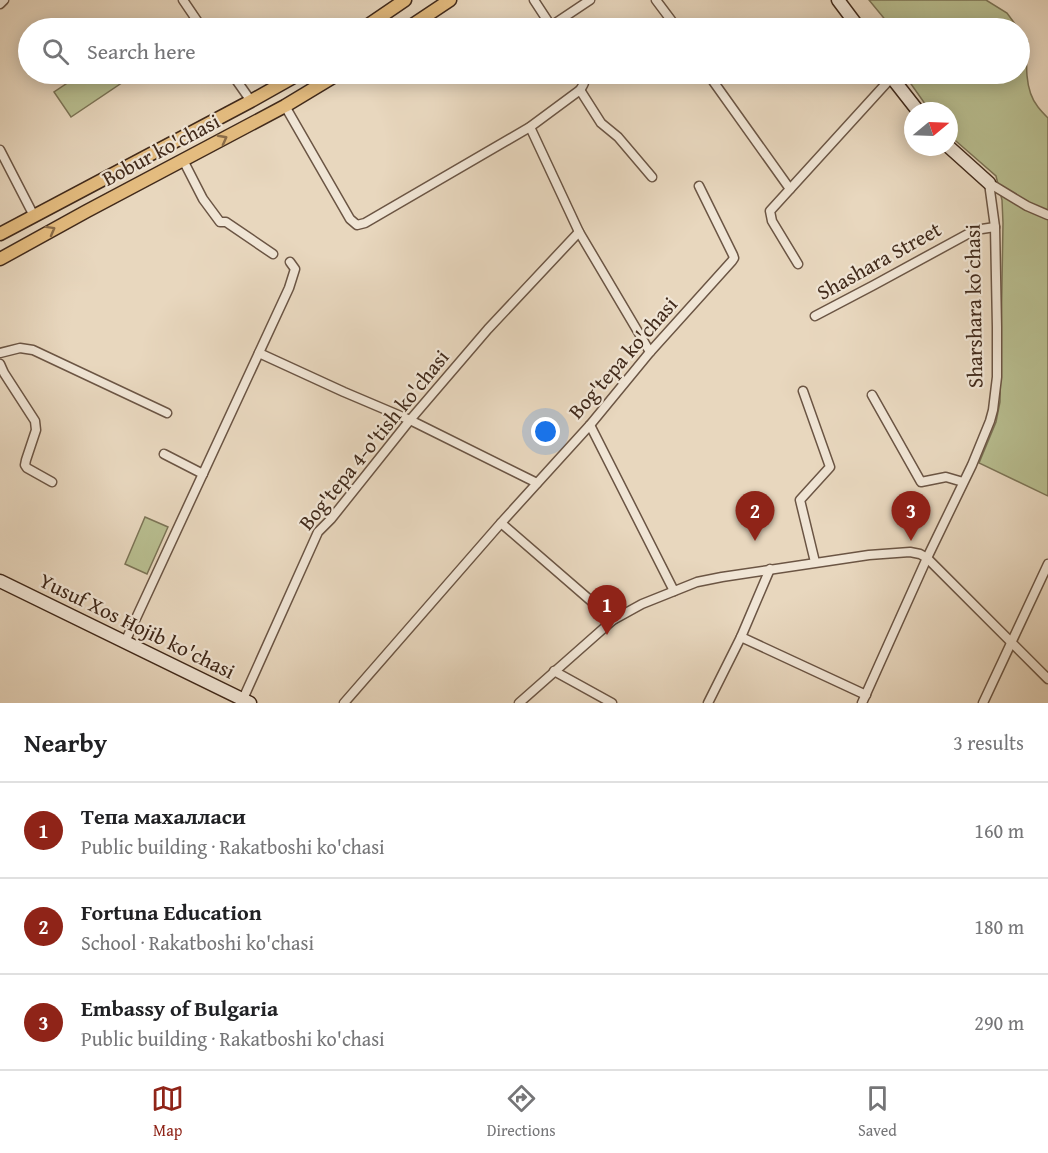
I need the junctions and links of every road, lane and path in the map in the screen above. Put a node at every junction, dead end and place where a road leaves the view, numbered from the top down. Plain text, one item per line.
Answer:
1 (4, 0) edge
2 (183, 0) edge
3 (405, 0) edge
4 (450, 0) edge
5 (534, 0) edge
6 (590, 0) edge
7 (656, 0) edge
8 (838, 0) edge
9 (0, 4) edge
10 (195, 18) edge
11 (379, 18) edge
12 (423, 18) edge
13 (546, 18) edge
14 (565, 18) edge
15 (669, 18) edge
16 (851, 18) edge
17 (239, 84) edge
18 (281, 84) edge
19 (321, 84) edge
20 (584, 84) edge
21 (715, 84) edge
22 (883, 84) edge
23 (898, 84) edge
24 (579, 90) junction
25 (251, 101) junction
26 (911, 102) edge
27 (285, 106) junction
28 (530, 127) junction
29 (0, 150) edge
30 (958, 155) edge
31 (183, 160) junction
32 (652, 177) dead end
33 (102, 180) junction
34 (989, 183) junction
35 (699, 186) dead end
36 (790, 189) junction
37 (112, 198) junction
38 (1048, 215) edge
39 (34, 216) junction
40 (995, 226) junction
41 (579, 232) junction
42 (0, 234) edge
43 (273, 254) dead end
44 (0, 259) edge
45 (290, 262) dead end
46 (798, 264) dead end
47 (815, 316) dead end
48 (650, 352) junction
49 (0, 353) edge
50 (259, 353) junction
51 (0, 364) edge
52 (803, 391) dead end
53 (872, 395) dead end
54 (166, 413) dead end
55 (410, 420) junction
56 (590, 425) junction
57 (164, 454) dead end
58 (203, 474) junction
59 (52, 482) dead end
60 (963, 482) junction
61 (537, 483) junction
62 (501, 523) junction
63 (927, 558) junction
64 (815, 562) junction
65 (1048, 564) edge
66 (770, 569) junction
67 (2, 581) edge
68 (674, 591) junction
69 (613, 620) junction
70 (741, 637) junction
71 (125, 642) junction
72 (1011, 643) junction
73 (554, 672) junction
74 (1048, 680) edge
75 (864, 699) edge
76 (246, 701) edge
77 (344, 703) edge
78 (519, 703) edge
79 (612, 703) edge
80 (708, 703) edge
81 (983, 703) edge

1 - 9 street
2 - 10 street
3 - 11 main road
4 - 12 main road
5 - 13 street
6 - 14 street
7 - 15 street
8 - 16 main road
17 - 25 street
18 - 25 main road, Bobur ko'chasi
19 - 27 main road, Bobur ko'chasi
20 - 24 street
21 - 36 street
22 - 36 street
23 - 26 main road
24 - 28 street
24 - 32 street
25 - 33 main road, Bobur ko'chasi
27 - 28 street
31 -> 27 main road, Bobur ko'chasi
28 - 41 street
29 - 39 street
30 - 34 main road
31 - 37 main road, Bobur ko'chasi
31 - 43 street
33 - 37 main road
33 - 39 main road, Bobur ko'chasi
34 - 38 street
34 - 40 street, Sharshara koʻchasi
35 - 48 street, Bog'tepa ko'chasi
36 - 46 street
44 -> 37 main road, Bobur ko'chasi
39 - 42 main road, Bobur ko'chasi
40 - 47 street, Shashara Street
40 - 60 street, Sharshara koʻchasi
41 - 48 street
41 - 55 street, Bog'tepa 4-o'tish ko'chasi
45 - 50 street
48 - 56 street, Bog'tepa ko'chasi
49 - 54 street
50 - 55 street
50 - 58 street
51 - 59 street
52 - 64 street
53 - 60 street
55 - 61 street
55 - 76 street, Bog'tepa 4-o'tish ko'chasi
56 - 61 street, Bog'tepa ko'chasi
56 - 68 street
57 - 58 street
58 - 71 street
60 - 63 street, Sharshara koʻchasi
61 - 62 street, Bog'tepa ko'chasi
62 - 69 street
62 - 77 street, Bog'tepa ko'chasi
63 - 64 street
63 - 72 street
63 - 75 street, Sharshara koʻchasi
64 - 66 street
65 - 72 street
66 - 68 street
66 - 70 street
67 - 71 main road, Yusuf Xos Hojib ko'chasi
68 - 69 street
69 - 73 street
70 - 75 street
70 - 80 street
71 - 76 main road, Yusuf Xos Hojib ko'chasi
72 - 74 street
72 - 81 street
73 - 78 street
73 - 79 street

